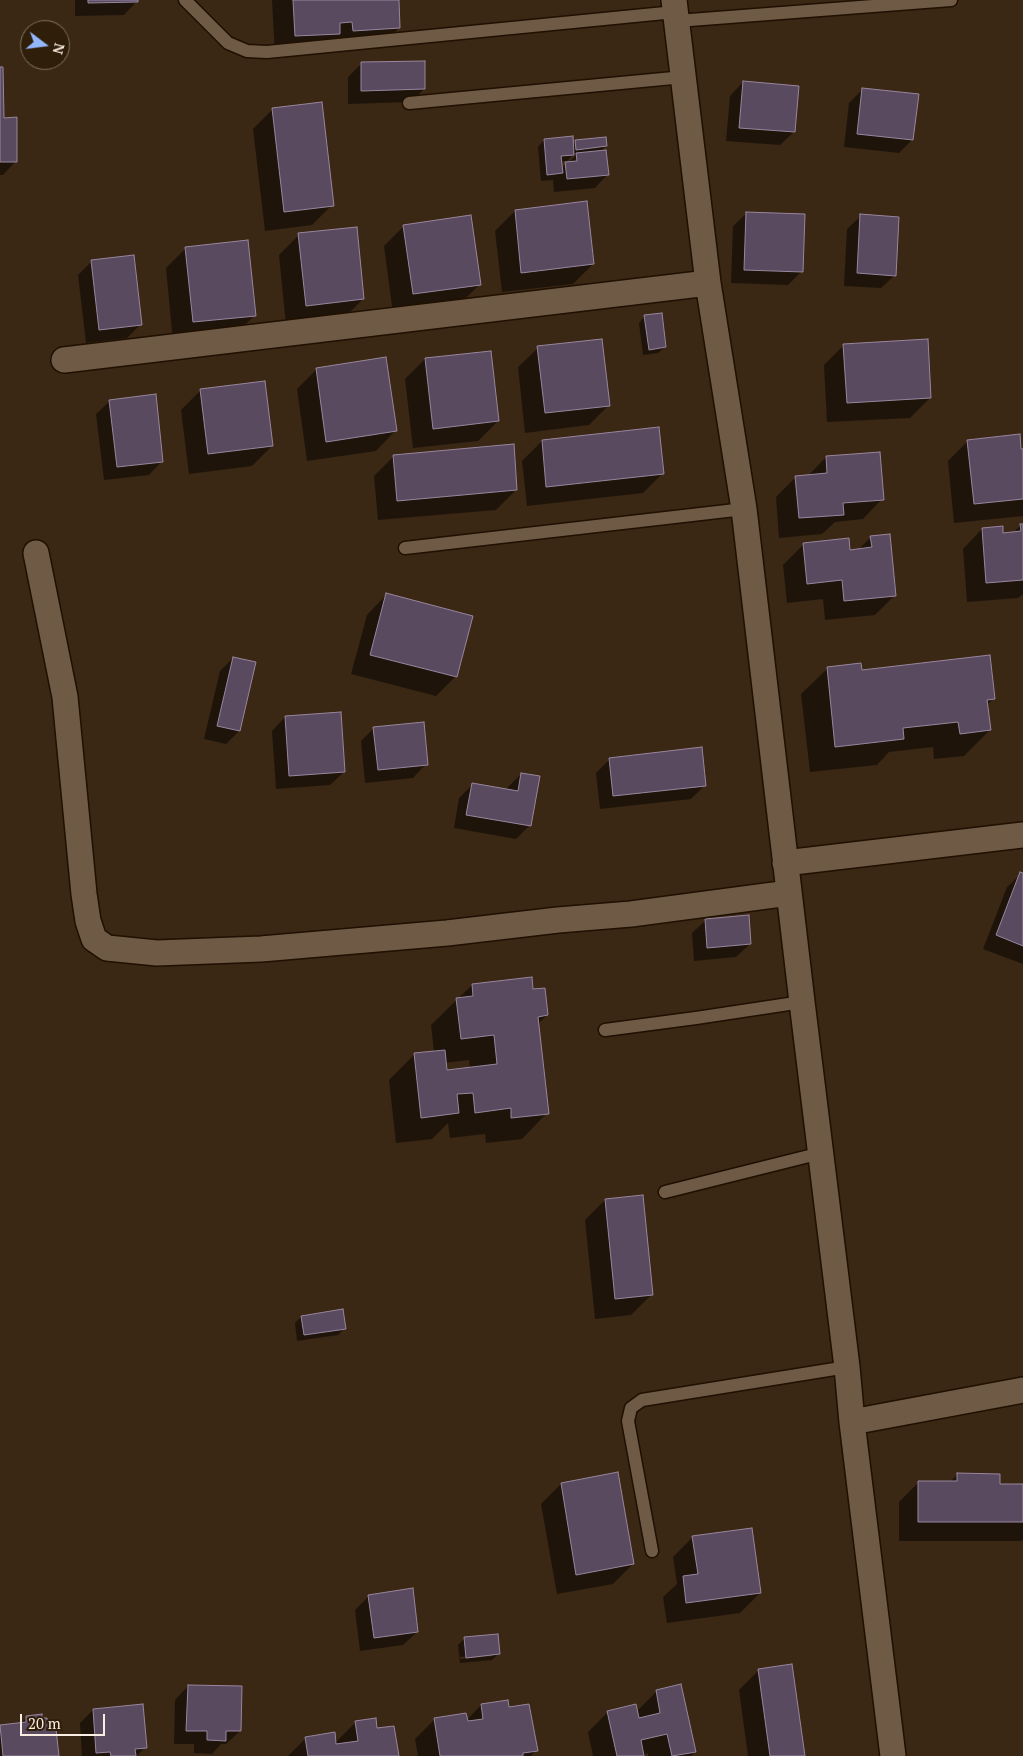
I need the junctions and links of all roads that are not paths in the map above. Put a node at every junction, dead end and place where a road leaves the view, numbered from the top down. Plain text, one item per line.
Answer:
1 (185, 0) edge
2 (950, 0) edge
3 (675, 11) edge
4 (684, 77) junction
5 (410, 103) dead end
6 (708, 282) junction
7 (64, 360) dead end
8 (744, 509) junction
9 (405, 548) dead end
10 (36, 553) dead end
11 (1023, 835) edge
12 (786, 863) junction
13 (789, 893) junction
14 (802, 1002) junction
15 (605, 1030) dead end
16 (821, 1153) junction
17 (665, 1192) dead end
18 (847, 1367) junction
19 (1022, 1390) edge
20 (852, 1422) junction
21 (652, 1551) dead end
22 (893, 1756) edge

1 - 3 lane
2 - 3 lane
3 - 4 street
4 - 5 lane
4 - 6 street
6 - 7 street
6 - 8 street
8 - 9 lane
8 - 12 street
10 - 13 street
11 - 12 street
12 - 13 street
13 - 14 street
14 - 15 lane
14 - 16 street
16 - 17 lane
16 - 18 street
18 - 20 street
18 - 21 lane
19 - 20 street
20 - 22 street

